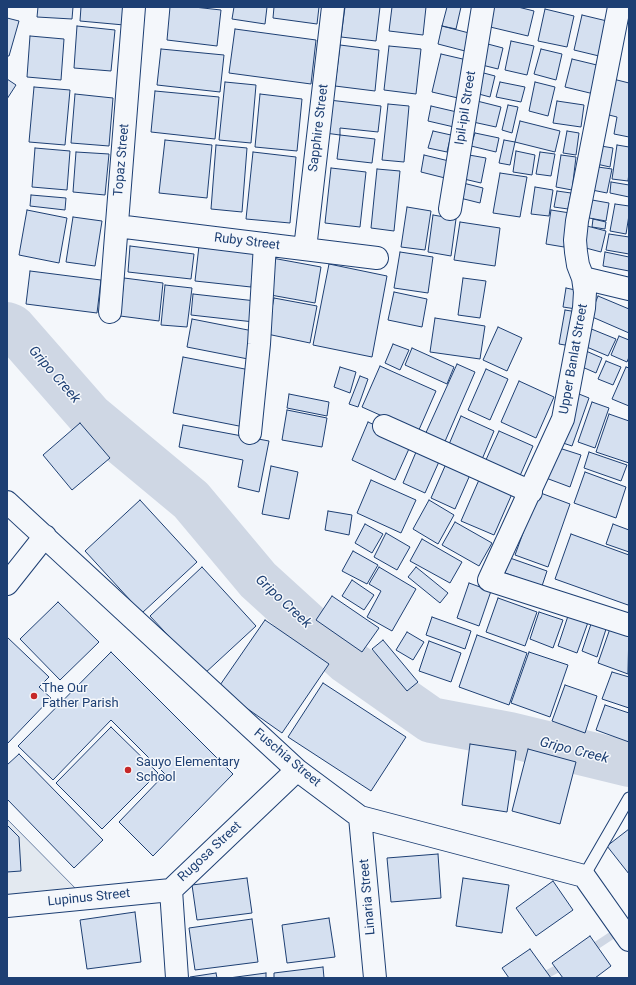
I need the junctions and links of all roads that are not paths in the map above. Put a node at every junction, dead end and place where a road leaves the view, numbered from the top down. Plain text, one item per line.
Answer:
1 (134, 7) edge
2 (333, 7) edge
3 (483, 7) edge
4 (619, 7) edge
5 (450, 209) dead end
6 (117, 226) junction
7 (265, 244) junction
8 (305, 249) junction
9 (377, 258) dead end
10 (583, 278) junction
11 (629, 289) edge
12 (110, 312) dead end
13 (384, 426) dead end
14 (250, 433) dead end
15 (531, 492) junction
16 (7, 502) edge
17 (45, 536) junction
18 (7, 584) edge
19 (629, 625) edge
20 (297, 770) junction
21 (629, 798) edge
22 (360, 817) junction
23 (584, 876) junction
24 (170, 890) junction
25 (7, 906) edge
26 (629, 940) edge
27 (177, 978) edge
28 (375, 978) edge

1 - 6 street, Topaz Street
2 - 8 street, Sapphire Street
3 - 5 street, Ipil-ipil Street
4 - 10 street, Upper Banlat Street
6 - 7 street, Ruby Street
6 - 12 street, Topaz Street
7 - 8 street, Ruby Street
7 - 14 street
8 - 9 street, Ruby Street
10 - 11 street
10 - 15 street, Upper Banlat Street
13 - 15 street
15 - 19 street, Upper Banlat Street
16 - 17 street, Fuschia Street
17 - 18 street
17 - 20 street, Fuschia Street
20 - 22 street, Fuschia Street
20 - 24 street, Rugosa Street
21 - 23 lane
22 - 23 street, Fuschia Street
22 - 28 street, Linaria Street
23 - 26 street
24 - 25 street, Lupinus Street
24 - 27 street, Rugosa Street

